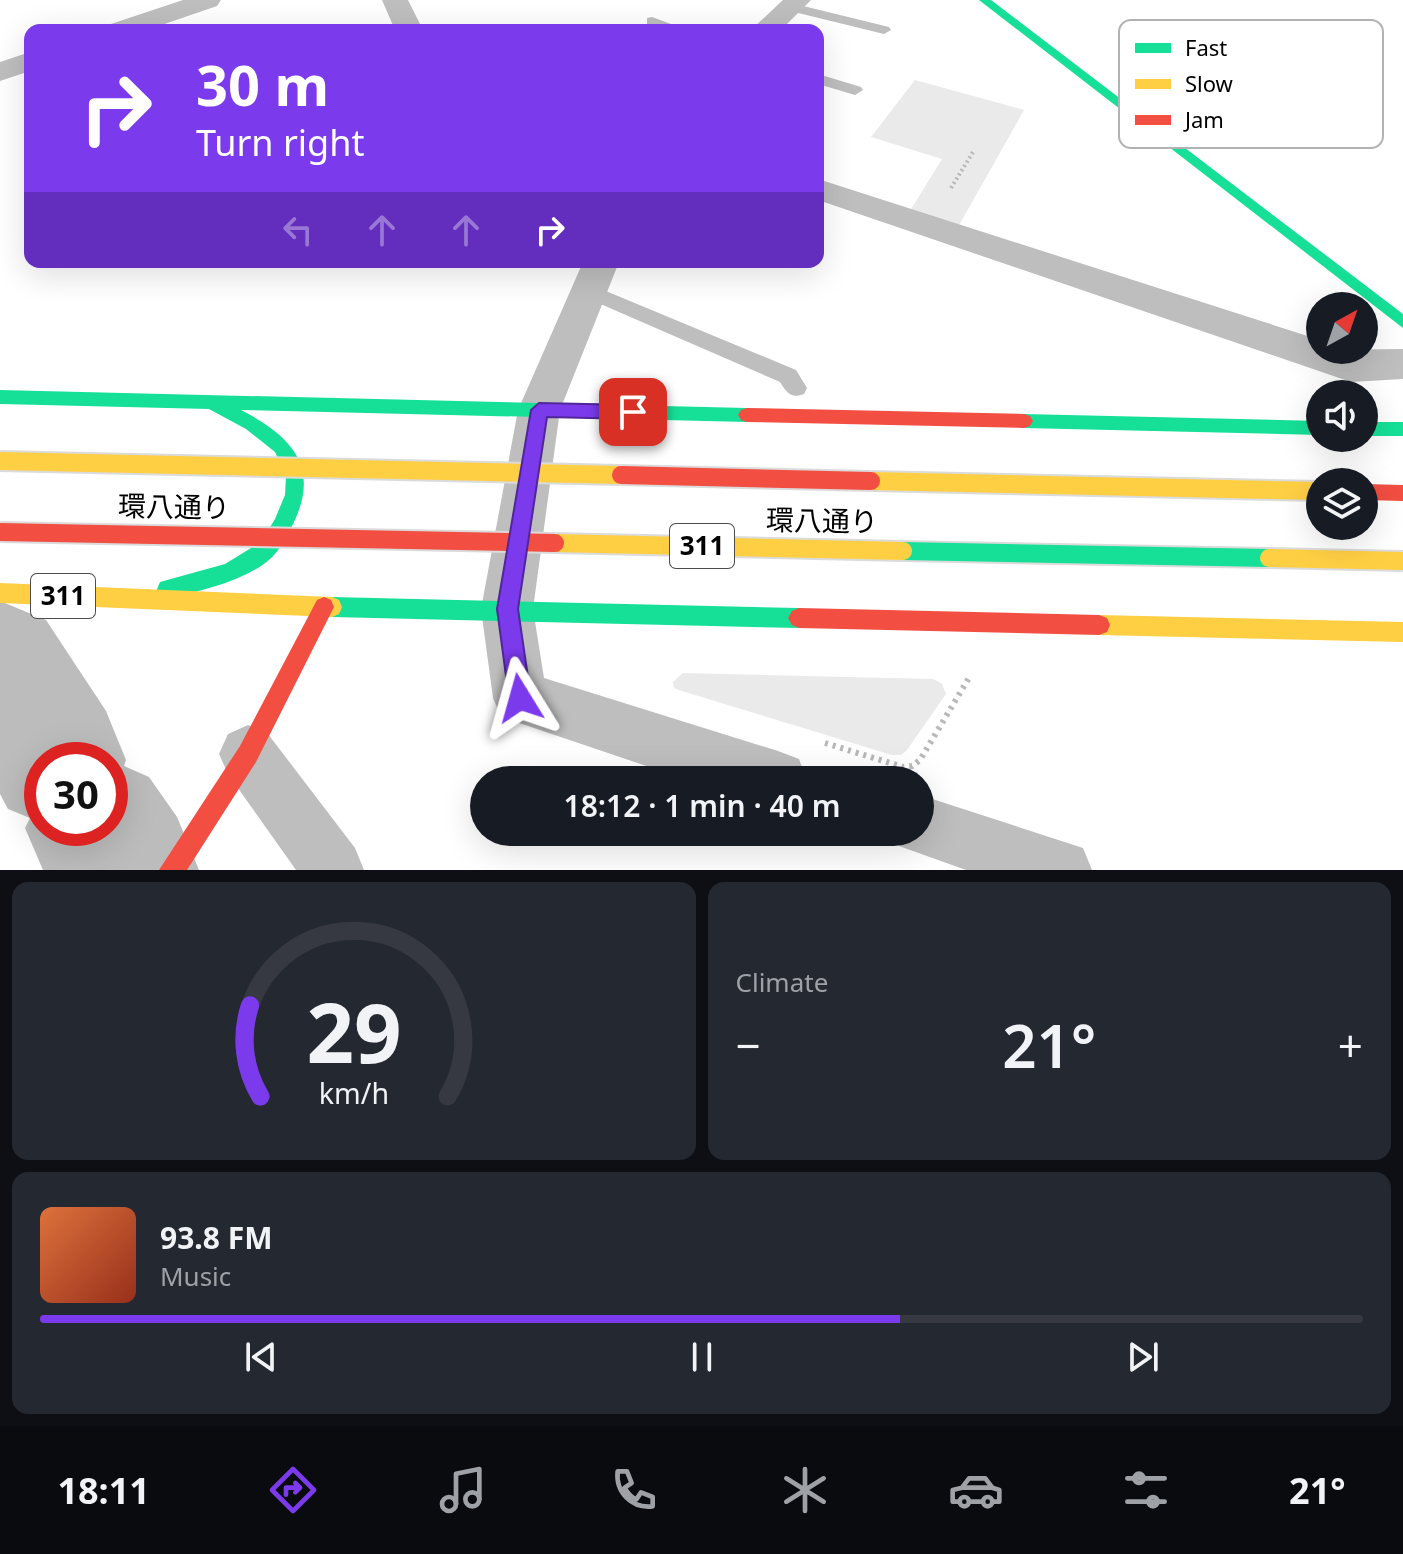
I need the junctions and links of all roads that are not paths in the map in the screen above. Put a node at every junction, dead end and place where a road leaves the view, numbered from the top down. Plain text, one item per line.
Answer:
1 (208, 0) edge
2 (395, 0) edge
3 (984, 0) edge
4 (794, 3) edge
5 (652, 21) dead end
6 (138, 24) edge
7 (406, 24) edge
8 (659, 24) edge
9 (771, 24) edge
10 (884, 30) dead end
11 (24, 63) edge
12 (0, 72) edge
13 (824, 81) edge
14 (855, 90) dead end
15 (1119, 102) edge
16 (1181, 148) edge
17 (824, 191) edge
18 (595, 277) edge
19 (1397, 311) edge
20 (1403, 364) edge
21 (796, 388) dead end
22 (0, 397) edge
23 (205, 402) junction
24 (539, 410) junction
25 (1306, 428) edge
26 (1378, 429) edge
27 (1403, 429) edge
28 (0, 461) edge
29 (1306, 491) edge
30 (1378, 492) edge
31 (1403, 493) edge
32 (0, 532) edge
33 (1403, 561) edge
34 (0, 593) edge
35 (125, 599) junction
36 (324, 607) junction
37 (507, 609) junction
38 (1403, 632) edge
39 (248, 754) junction
40 (734, 766) edge
41 (934, 829) edge
42 (172, 870) edge
43 (333, 870) edge
44 (1061, 870) edge

1 - 6 street
2 - 7 street
3 - 15 main road
4 - 9 street
4 - 10 lane
5 - 8 lane
11 - 12 street
13 - 14 lane
16 - 19 main road
17 - 20 street
18 - 21 lane
18 - 24 street
22 - 23 main road
23 - 24 main road
23 - 35 main road
24 - 25 main road
24 - 37 street
26 - 27 main road
28 - 29 main road, 環八通り, bridge
30 - 31 main road
32 - 33 main road, 環八通り / 311, bridge
34 - 35 main road, 311
35 - 36 main road, 311
36 - 37 main road, 311
36 - 39 main road
37 - 38 main road, 311
37 - 40 street
39 - 42 main road
39 - 43 street
41 - 44 street

